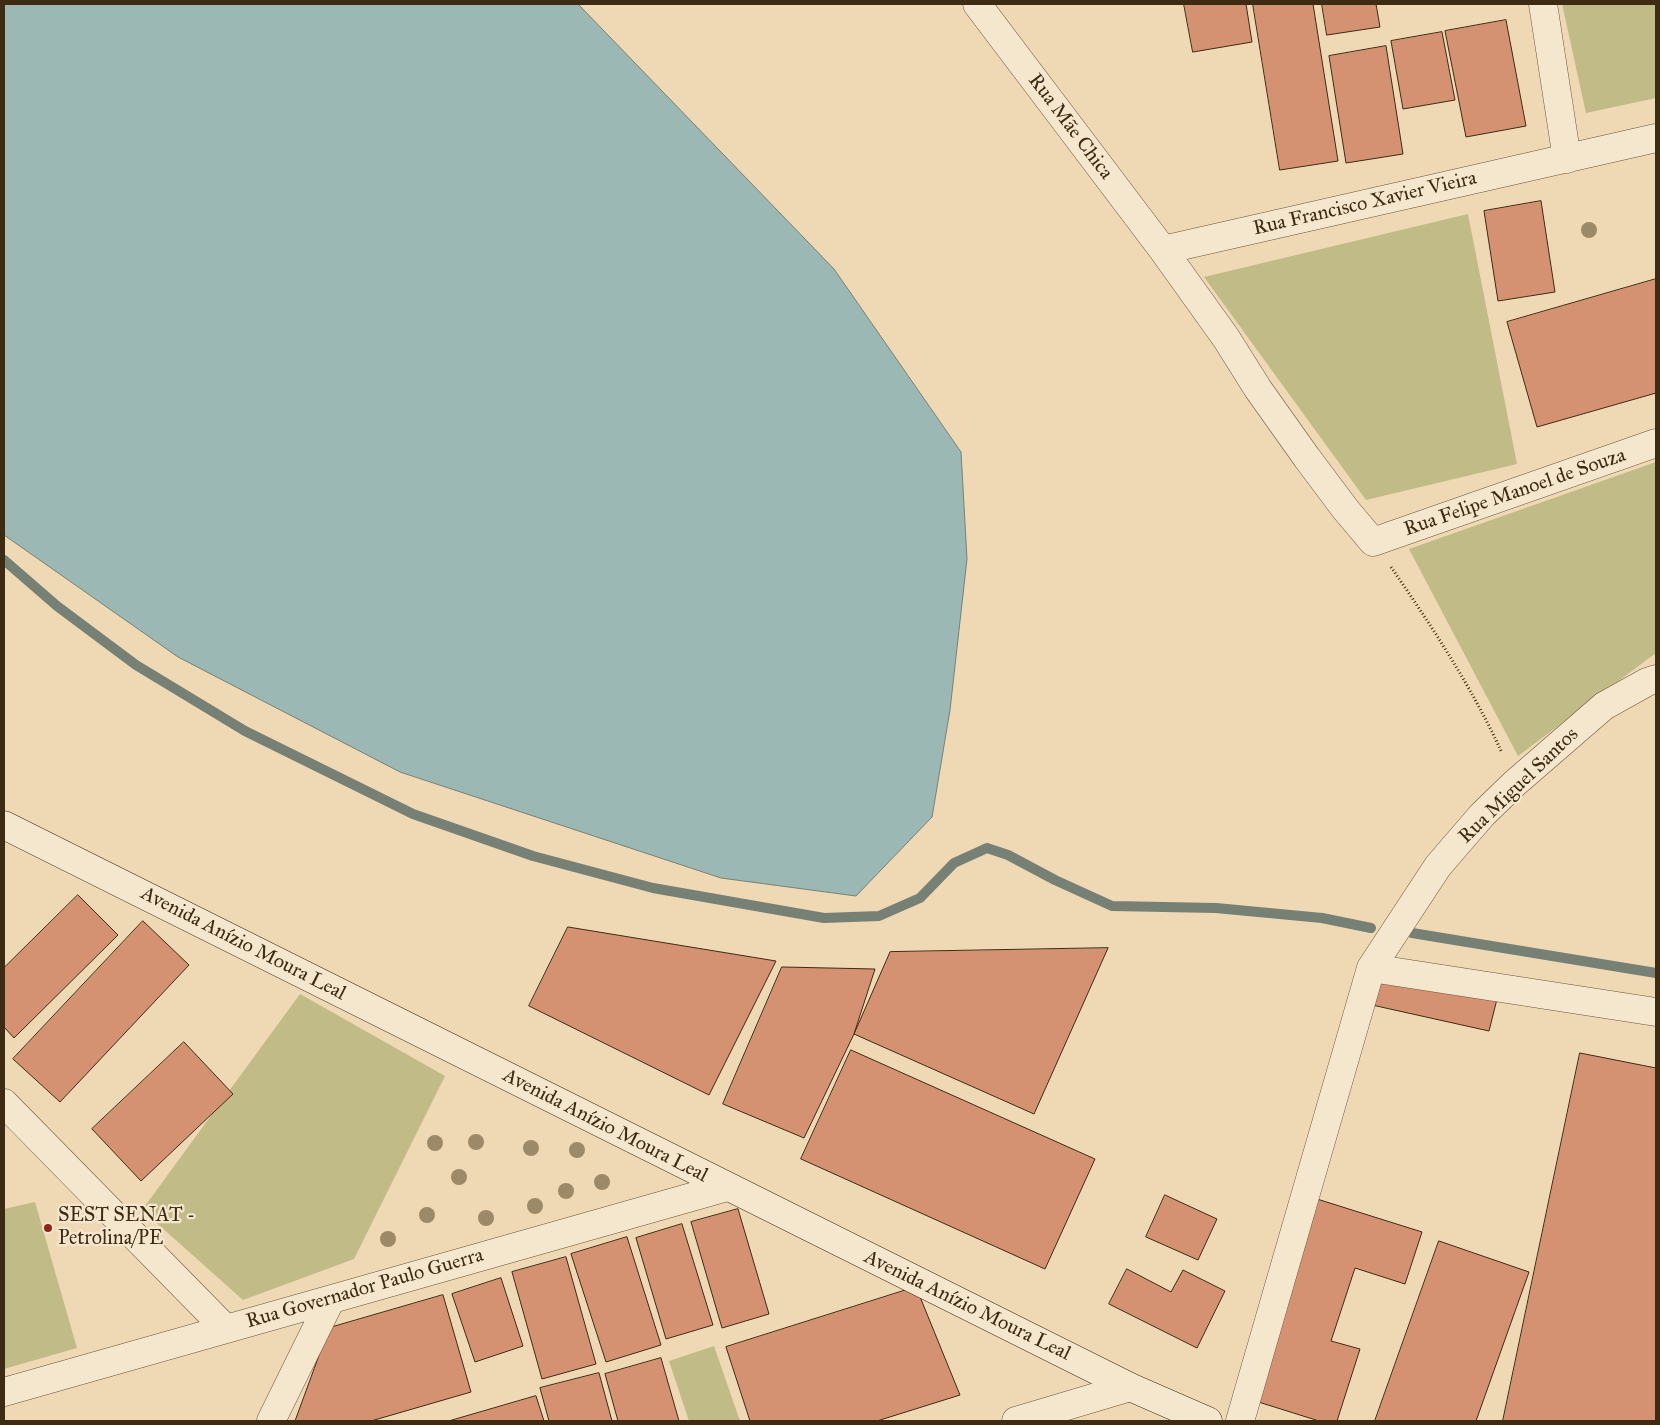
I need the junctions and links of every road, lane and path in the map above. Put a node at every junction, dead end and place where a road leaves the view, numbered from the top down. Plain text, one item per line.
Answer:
1 (977, 4) edge
2 (1543, 4) edge
3 (1656, 138) edge
4 (1567, 159) junction
5 (1163, 250) junction
6 (1656, 443) edge
7 (1373, 542) junction
8 (1656, 679) edge
9 (1515, 783) junction
10 (4, 825) edge
11 (1371, 968) junction
12 (1656, 1012) edge
13 (4, 1103) edge
14 (727, 1187) junction
15 (331, 1299) junction
16 (226, 1328) junction
17 (1130, 1387) junction
18 (4, 1392) edge
19 (1197, 1419) edge
20 (271, 1421) edge
21 (1016, 1421) edge
22 (1240, 1421) edge

1 - 5 street, Rua Mãe Chica
2 - 4 street
3 - 4 street, Rua Francisco Xavier Vieira
4 - 5 street, Rua Francisco Xavier Vieira
5 - 7 street, Rua Mãe Chica
6 - 7 street, Rua Felipe Manoel de Souza
7 - 9 path
8 - 9 street, Rua Miguel Santos
9 - 11 street, Rua Miguel Santos
10 - 14 street, Avenida Anízio Moura Leal
11 - 12 street
11 - 22 street, Rua Miguel Santos
13 - 16 street
14 - 15 street, Rua Governador Paulo Guerra
14 - 17 street, Avenida Anízio Moura Leal
15 - 16 street, Rua Governador Paulo Guerra
15 - 20 street
16 - 18 street, Rua Governador Paulo Guerra
17 - 19 street, Avenida Anízio Moura Leal
17 - 21 street

